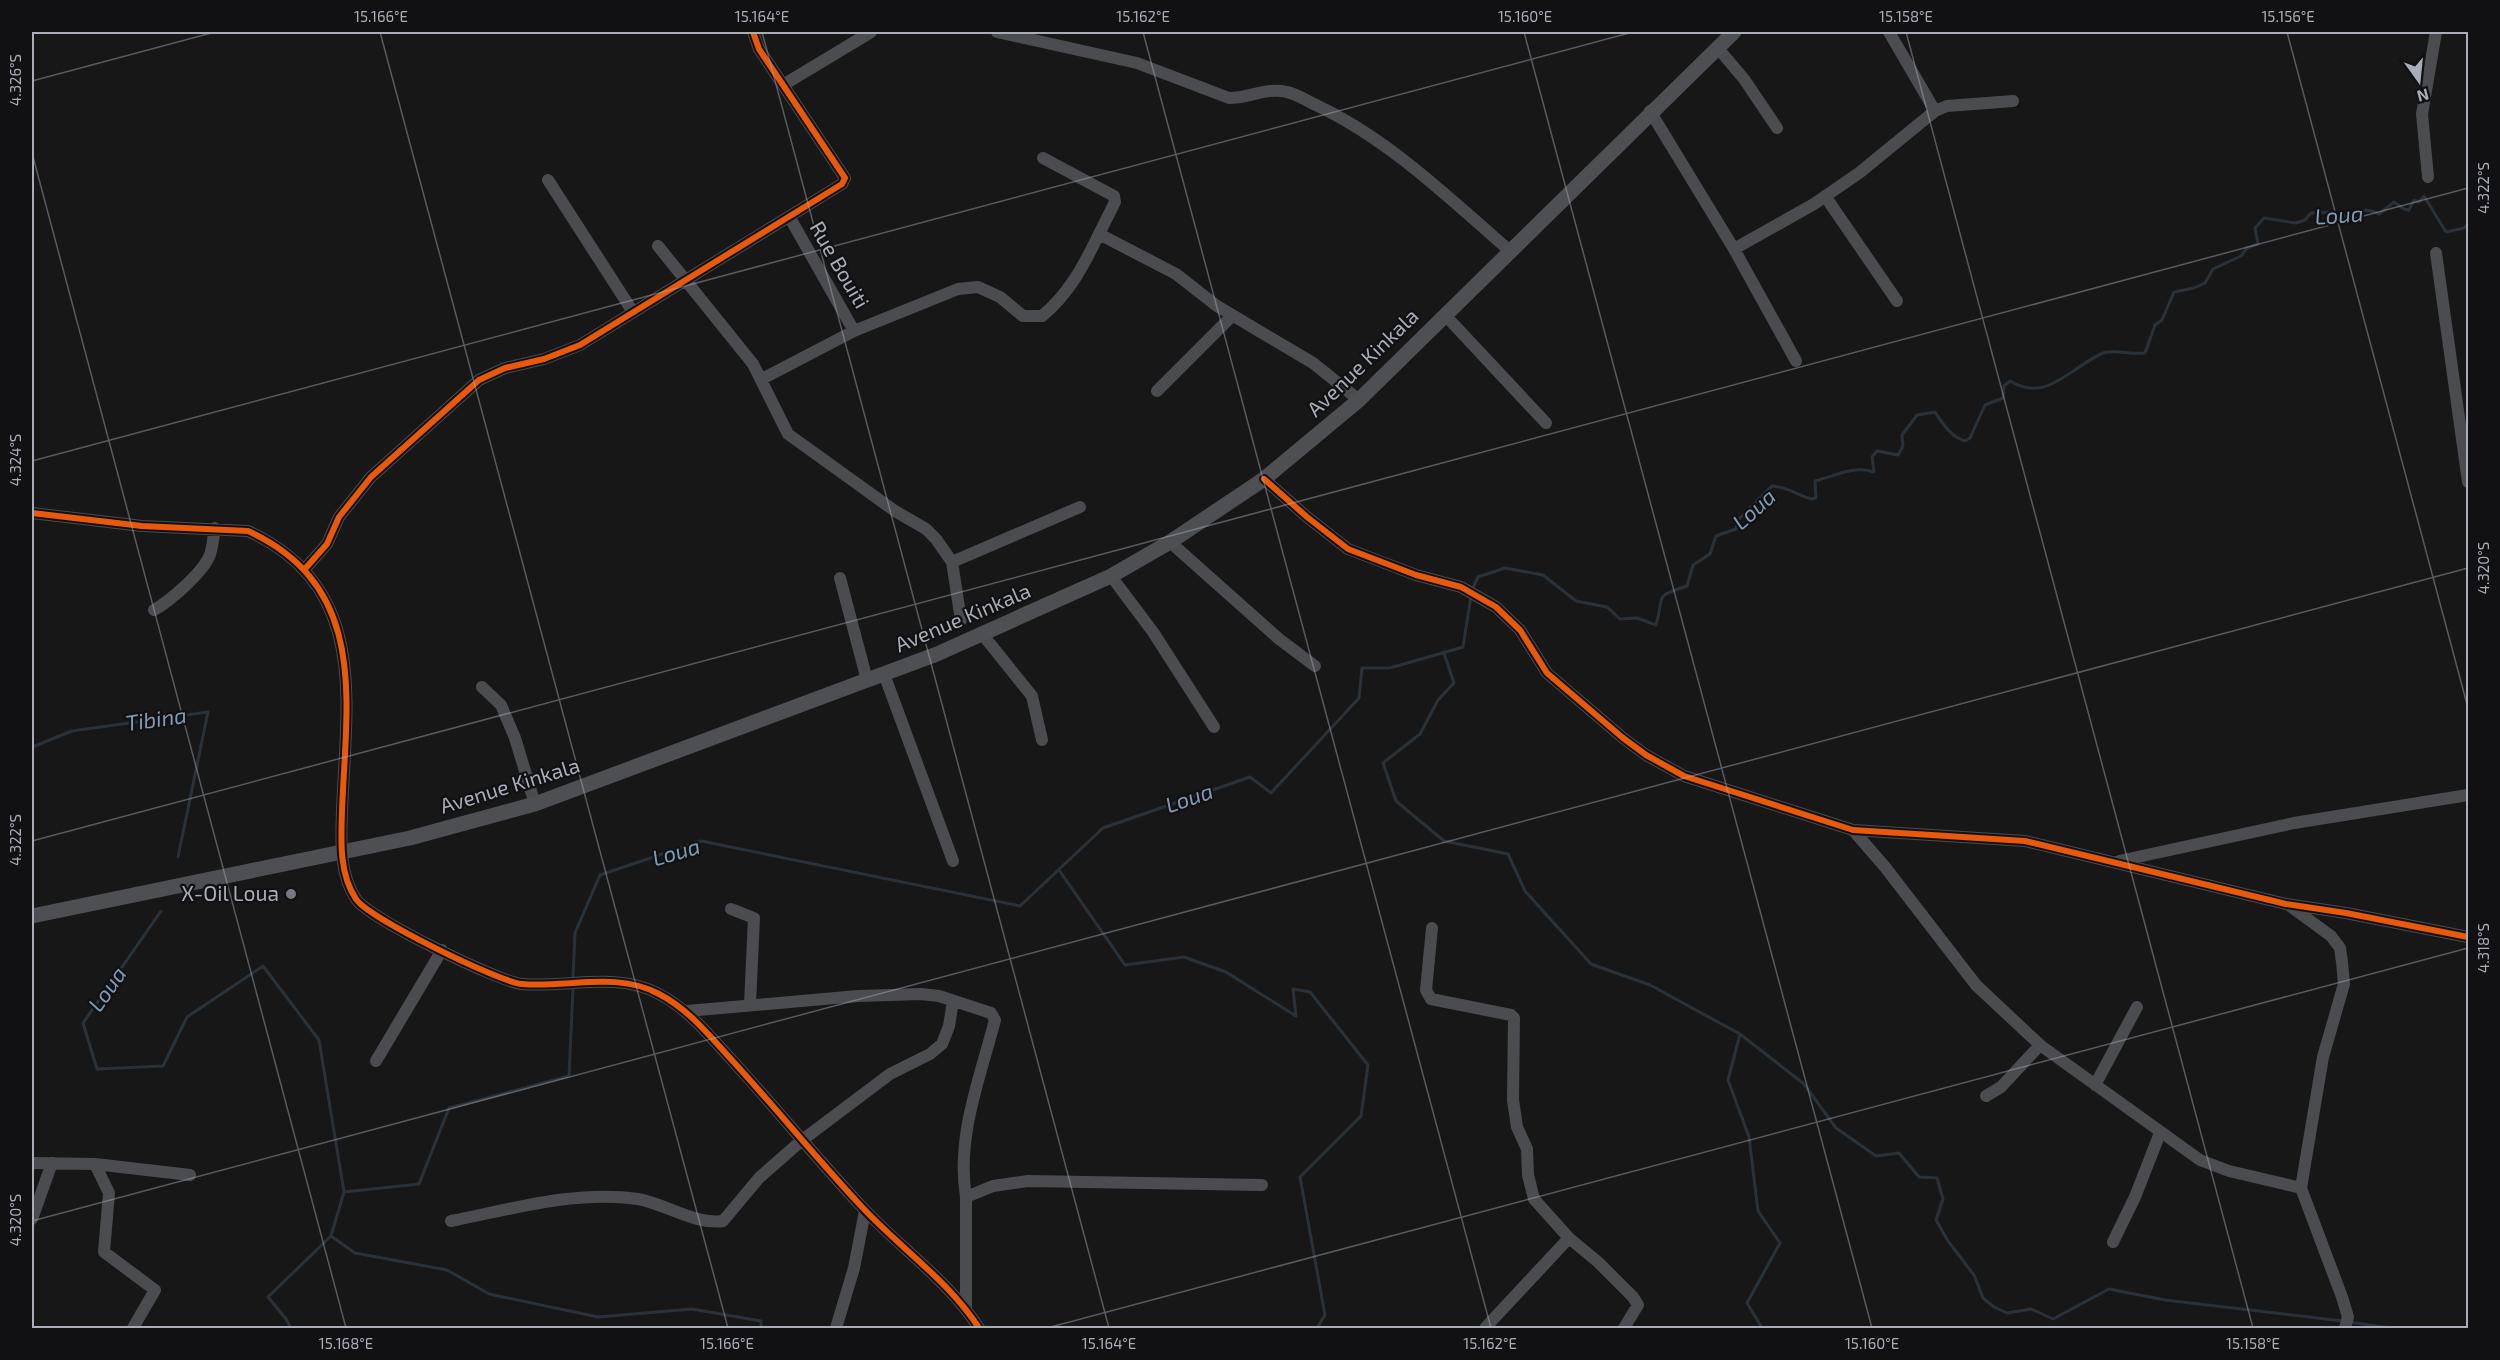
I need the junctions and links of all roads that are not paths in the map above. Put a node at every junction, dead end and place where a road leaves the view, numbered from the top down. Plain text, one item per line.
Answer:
1 (753, 32) edge
2 (871, 32) edge
3 (997, 32) edge
4 (1734, 32) edge
5 (1889, 32) edge
6 (2436, 32) edge
7 (1717, 47) junction
8 (783, 85) junction
9 (2013, 101) dead end
10 (1650, 111) junction
11 (1935, 111) junction
12 (1777, 128) dead end
13 (1043, 158) dead end
14 (2428, 177) dead end
15 (548, 180) dead end
16 (1825, 196) junction
17 (790, 218) junction
18 (1099, 234) junction
19 (658, 246) dead end
20 (1734, 249) junction
21 (1510, 251) junction
22 (2436, 253) dead end
23 (686, 282) junction
24 (1897, 301) dead end
25 (633, 312) junction
26 (1445, 315) junction
27 (1232, 316) junction
28 (854, 331) junction
29 (1796, 361) dead end
30 (762, 379) junction
31 (1157, 391) dead end
32 (1359, 400) junction
33 (1545, 423) dead end
34 (1264, 479) junction
35 (2469, 482) edge
36 (1080, 507) dead end
37 (32, 513) edge
38 (215, 528) junction
39 (1170, 542) junction
40 (952, 562) junction
41 (304, 570) junction
42 (1111, 576) junction
43 (840, 578) dead end
44 (154, 610) dead end
45 (961, 620) dead end
46 (983, 635) junction
47 (1315, 666) dead end
48 (884, 674) junction
49 (867, 680) junction
50 (482, 687) dead end
51 (1214, 727) dead end
52 (1042, 740) dead end
53 (2469, 795) edge
54 (535, 804) junction
55 (1852, 830) junction
56 (341, 852) junction
57 (953, 861) dead end
58 (2116, 861) junction
59 (2286, 904) junction
60 (731, 909) dead end
61 (32, 916) edge
62 (1432, 928) dead end
63 (2469, 937) edge
64 (442, 950) junction
65 (953, 1001) junction
66 (750, 1004) junction
67 (2137, 1007) dead end
68 (687, 1011) junction
69 (2040, 1045) junction
70 (375, 1061) dead end
71 (2095, 1084) junction
72 (1986, 1096) dead end
73 (2160, 1133) junction
74 (801, 1141) junction
75 (32, 1163) edge
76 (52, 1163) junction
77 (95, 1164) junction
78 (190, 1175) dead end
79 (1262, 1185) dead end
80 (2301, 1188) junction
81 (966, 1197) junction
82 (865, 1211) junction
83 (32, 1219) edge
84 (451, 1221) dead end
85 (1569, 1238) junction
86 (2114, 1242) dead end
87 (966, 1309) junction
88 (133, 1329) edge
89 (836, 1329) edge
90 (979, 1329) edge
91 (1485, 1329) edge
92 (1624, 1329) edge
93 (2345, 1329) edge

1 - 8 street
2 - 8 street
3 - 21 street
4 - 7 main road, Avenue Kinkala
5 - 11 street
6 - 14 street
7 - 10 main road, Avenue Kinkala
7 - 12 street
8 - 17 street
9 - 11 street
10 - 20 street
10 - 21 main road, Avenue Kinkala
11 - 16 street
13 - 18 street
15 - 25 street
16 - 20 street
16 - 24 street
17 - 23 street
17 - 28 street, Rue Bouiti
18 - 27 street
18 - 28 street
19 - 23 street
20 - 29 street
21 - 26 main road, Avenue Kinkala
22 - 35 street
23 - 25 street
23 - 30 street
25 - 41 street
26 - 32 main road, Avenue Kinkala
26 - 33 street
27 - 31 street
27 - 32 street
28 - 30 street
30 - 40 street
32 - 34 main road, Avenue Kinkala
34 - 39 main road, Avenue Kinkala
34 - 55 street
36 - 40 street
37 - 38 street
38 - 41 street
38 - 44 street
39 - 42 main road, Avenue Kinkala
39 - 47 street
40 - 45 street
41 - 56 street
42 - 46 main road, Avenue Kinkala
42 - 51 street
43 - 49 street
46 - 48 main road, Avenue Kinkala
46 - 52 street
48 - 49 main road, Avenue Kinkala
48 - 57 street
49 - 54 main road, Avenue Kinkala
50 - 54 street
53 - 58 street
54 - 56 main road, Avenue Kinkala
55 - 58 street
55 - 69 street
56 - 61 main road, Avenue Kinkala
56 - 64 street
58 - 59 street
59 - 63 street
59 - 80 street
60 - 66 street
62 - 85 street
64 - 68 street
64 - 70 street
65 - 66 street
65 - 74 street
65 - 81 street
66 - 68 street
67 - 71 street
68 - 74 street
69 - 71 street
69 - 72 street
71 - 73 street
73 - 80 street
73 - 86 street
74 - 82 street
74 - 84 street
75 - 76 street
76 - 77 street
76 - 83 street
77 - 78 street
77 - 88 street
79 - 81 street
80 - 93 street
81 - 87 street
82 - 87 street
82 - 89 street
85 - 91 street
85 - 92 street
87 - 90 street

